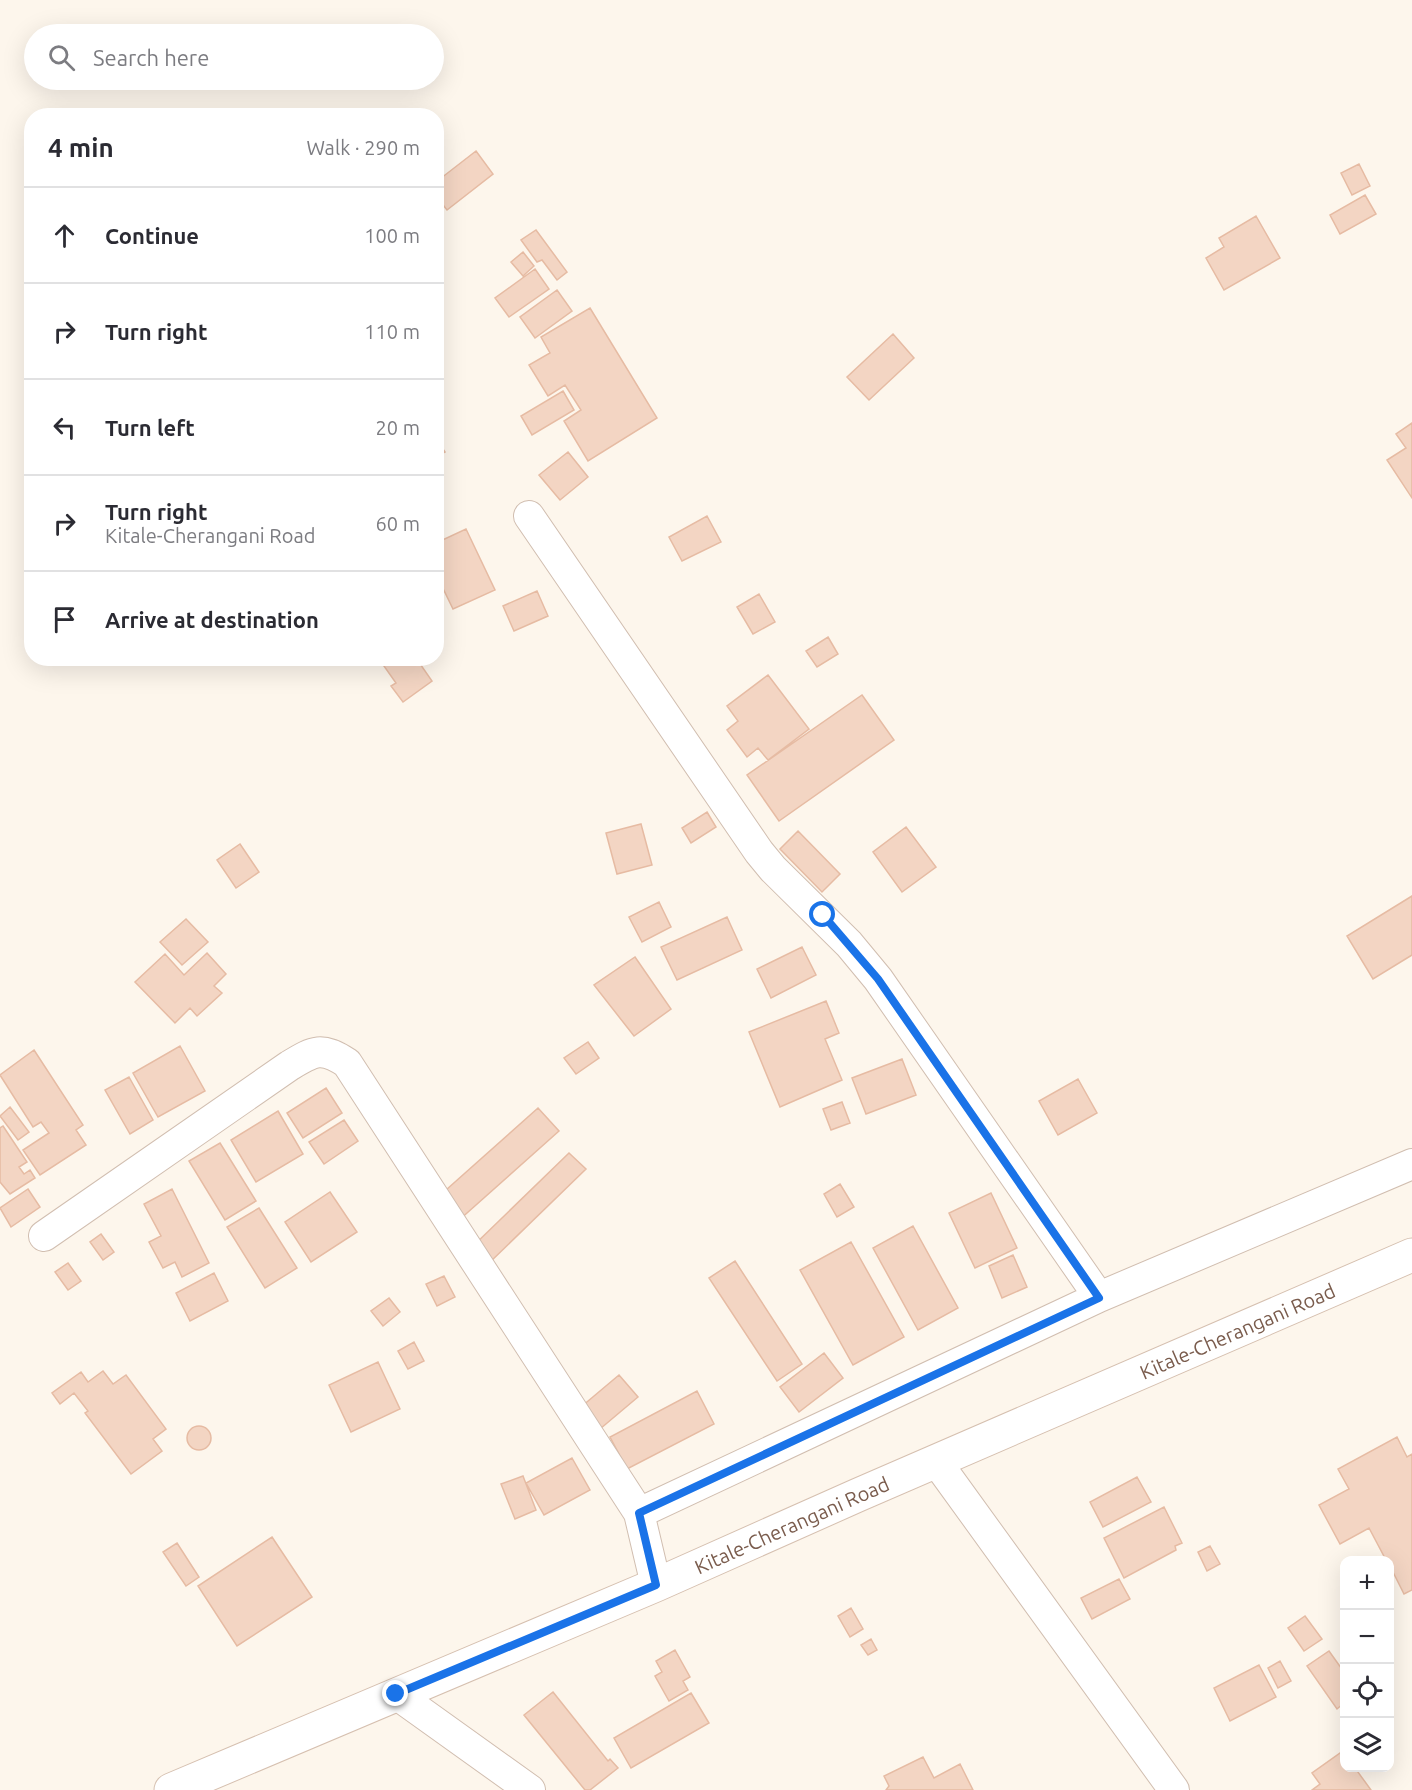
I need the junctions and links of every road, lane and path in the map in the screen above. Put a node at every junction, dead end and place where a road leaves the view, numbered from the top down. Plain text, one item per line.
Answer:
1 (529, 516) dead end
2 (1412, 1164) edge
3 (44, 1236) dead end
4 (1412, 1255) edge
5 (1099, 1298) junction
6 (936, 1461) junction
7 (639, 1513) junction
8 (656, 1585) junction
9 (396, 1694) junction
10 (171, 1790) edge
11 (530, 1790) edge
12 (1174, 1790) edge

1 - 5 street
2 - 5 street
3 - 7 street
4 - 6 main road, Kitale-Cherangani Road
5 - 7 street
6 - 8 main road, Kitale-Cherangani Road
6 - 12 street
7 - 8 street
8 - 9 main road, Kitale-Cherangani Road
9 - 10 main road, Kitale-Cherangani Road
9 - 11 street

